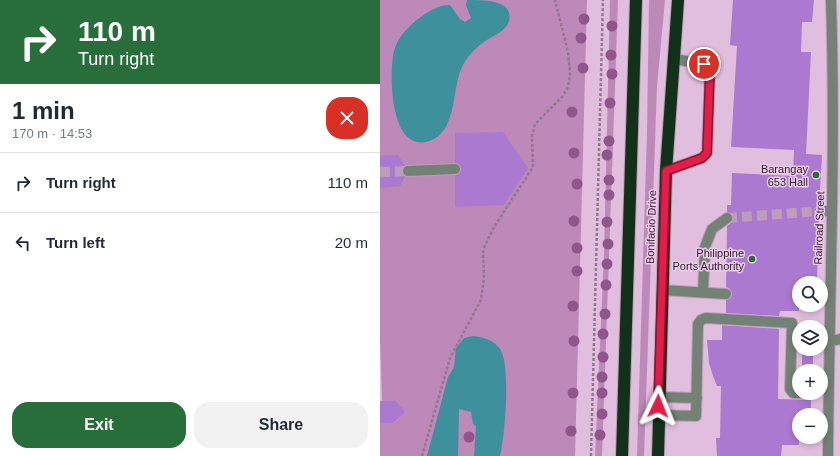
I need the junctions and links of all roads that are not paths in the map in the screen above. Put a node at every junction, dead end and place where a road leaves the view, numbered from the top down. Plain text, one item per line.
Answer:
1 (636, 0) edge
2 (678, 0) edge
3 (831, 0) edge
4 (674, 59) junction
5 (837, 93) edge
6 (455, 169) dead end
7 (408, 171) tunnel mouth
8 (666, 171) junction
9 (835, 208) edge
10 (820, 211) tunnel mouth
11 (727, 218) tunnel mouth
12 (662, 290) junction
13 (703, 292) junction
14 (726, 294) dead end
15 (840, 339) edge
16 (828, 342) joint
17 (792, 392) edge
18 (658, 397) junction
19 (697, 398) junction
20 (825, 400) edge
21 (658, 415) junction
22 (622, 456) edge
23 (658, 456) edge
24 (828, 456) edge

1 - 22 highway, Bonifacio Drive
2 - 4 highway, Bonifacio Drive
3 - 5 street, Railroad Street
4 - 8 highway, Bonifacio Drive
4 - 8 street
5 - 9 street, Railroad Street
6 - 7 street
8 - 12 highway, Bonifacio Drive
9 - 10 street
9 - 16 street, Railroad Street
11 - 13 street
12 - 13 street
12 - 18 highway, Bonifacio Drive
13 - 14 street
15 - 16 street
17 - 19 street
18 - 19 street
18 - 21 highway, Bonifacio Drive
19 - 21 street
20 - 24 street, Railroad Street
21 - 23 highway, Bonifacio Drive

